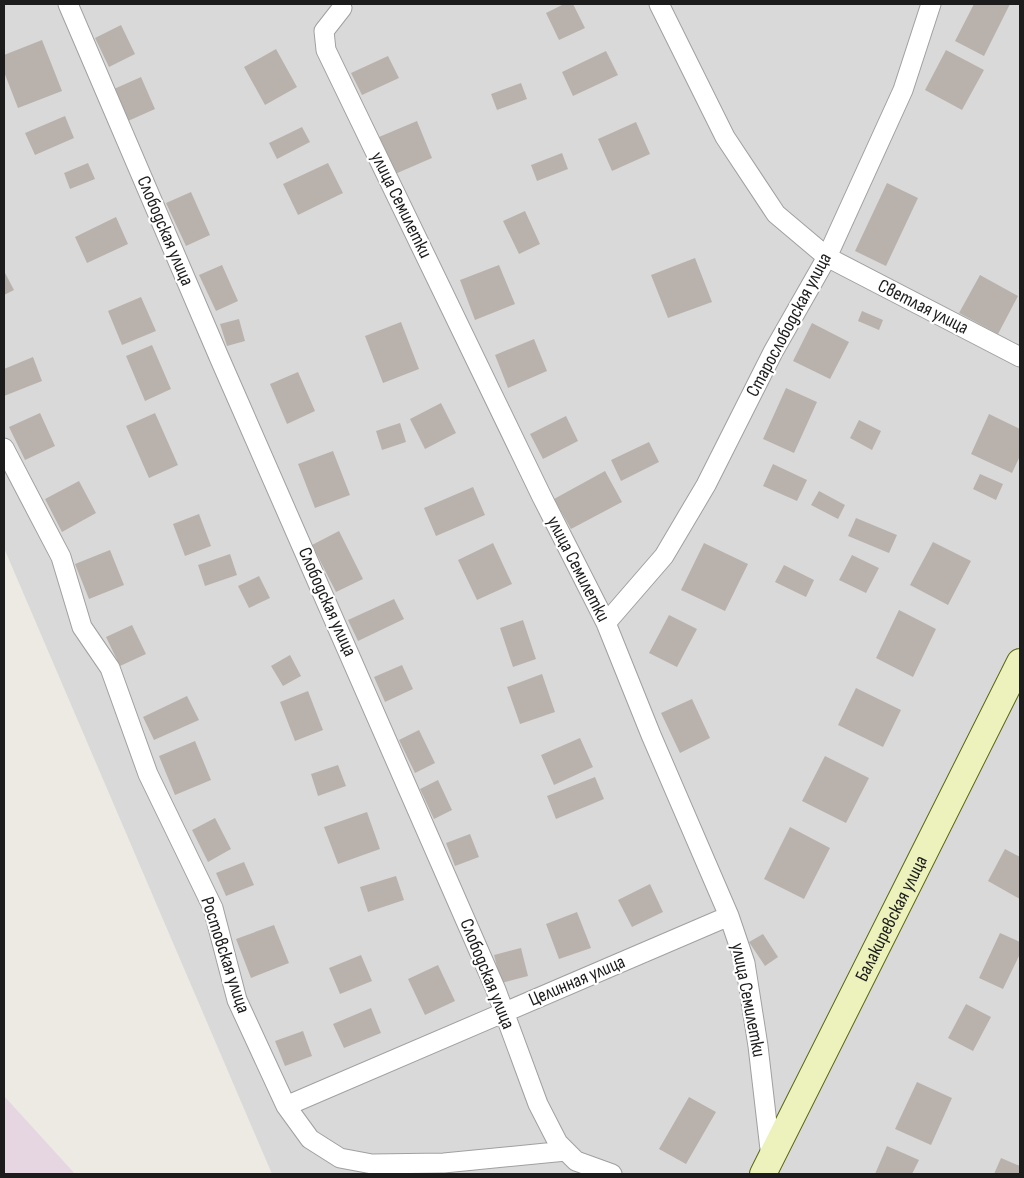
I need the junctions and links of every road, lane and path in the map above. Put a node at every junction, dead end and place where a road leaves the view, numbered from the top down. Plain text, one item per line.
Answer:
1 (68, 4) edge
2 (660, 4) edge
3 (931, 4) edge
4 (342, 8) dead end
5 (826, 257) junction
6 (1020, 356) edge
7 (4, 448) edge
8 (606, 623) junction
9 (1020, 662) edge
10 (729, 916) junction
11 (504, 1012) junction
12 (286, 1106) junction
13 (566, 1151) junction
14 (767, 1166) edge
15 (612, 1174) edge

1 - 11 street, Слободская улица
2 - 5 street, Светлая улица
3 - 5 street, Старослободская улица
4 - 8 street, улица Семилетки
5 - 6 street, Светлая улица
5 - 8 street, Старослободская улица
7 - 12 street, Ростовская улица
8 - 10 street, улица Семилетки
9 - 14 street, Балакиревская улица
10 - 11 street, Целинная улица
10 - 14 street, улица Семилетки
11 - 12 street, Целинная улица
11 - 13 street, Слободская улица
12 - 13 street, Ростовская улица
13 - 15 street, Слободская улица

